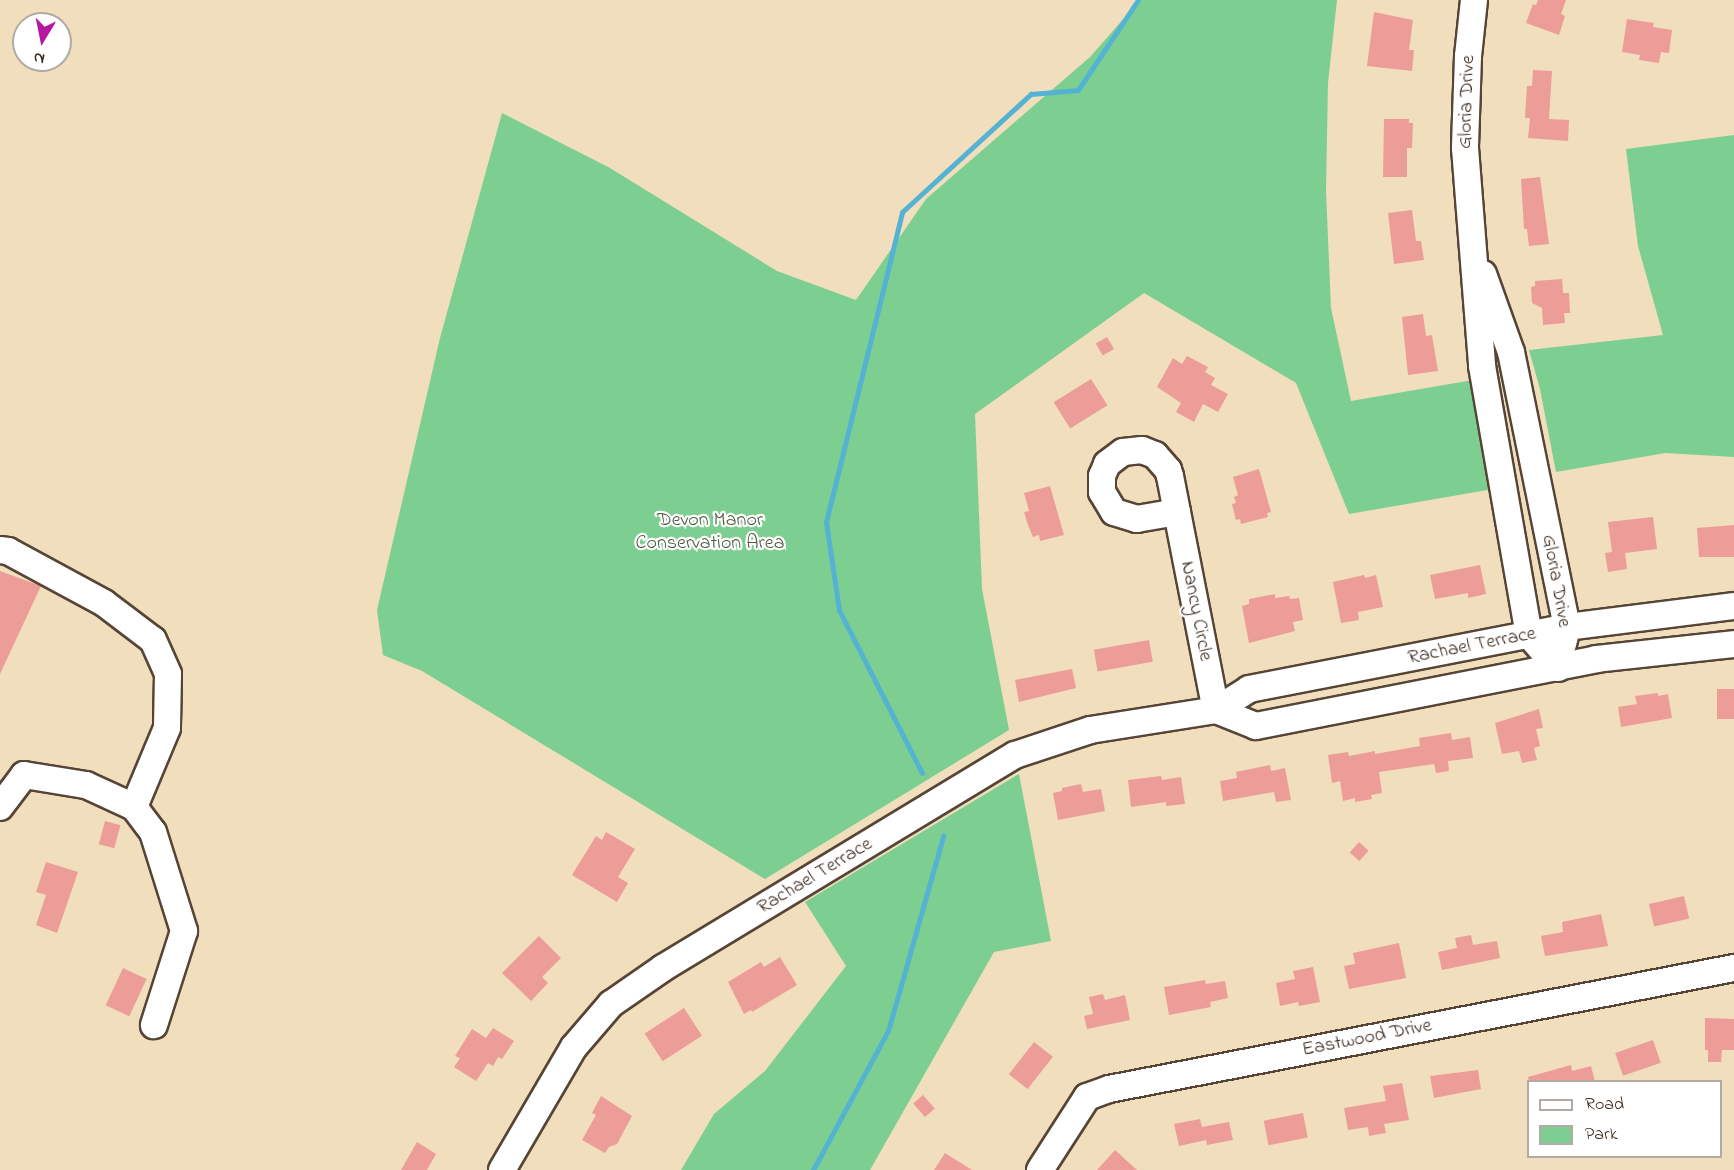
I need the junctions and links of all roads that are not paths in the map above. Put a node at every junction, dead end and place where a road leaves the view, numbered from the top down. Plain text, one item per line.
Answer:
1 (1474, 0) edge
2 (1470, 240) junction
3 (1177, 512) dead end
4 (0, 550) edge
5 (1734, 606) edge
6 (1567, 627) junction
7 (1530, 635) junction
8 (1734, 644) edge
9 (1558, 668) junction
10 (1216, 710) junction
11 (0, 807) edge
12 (134, 807) junction
13 (1734, 968) edge
14 (154, 1025) dead end
15 (502, 1170) edge
16 (1040, 1170) edge

1 - 2 street, Gloria Drive
2 - 6 street, Gloria Drive
2 - 7 street, Gloria Drive
3 - 10 street, Nancy Circle
4 - 12 street
5 - 6 street, Rachael Terrace
6 - 7 street, Rachael Terrace
6 - 9 street, Gloria Drive
7 - 9 street, Gloria Drive
7 - 10 street, Rachael Terrace
8 - 9 street, Rachael Terrace
9 - 10 street, Rachael Terrace
10 - 15 street, Rachael Terrace
11 - 12 street
12 - 14 street
13 - 16 street, Eastwood Drive

